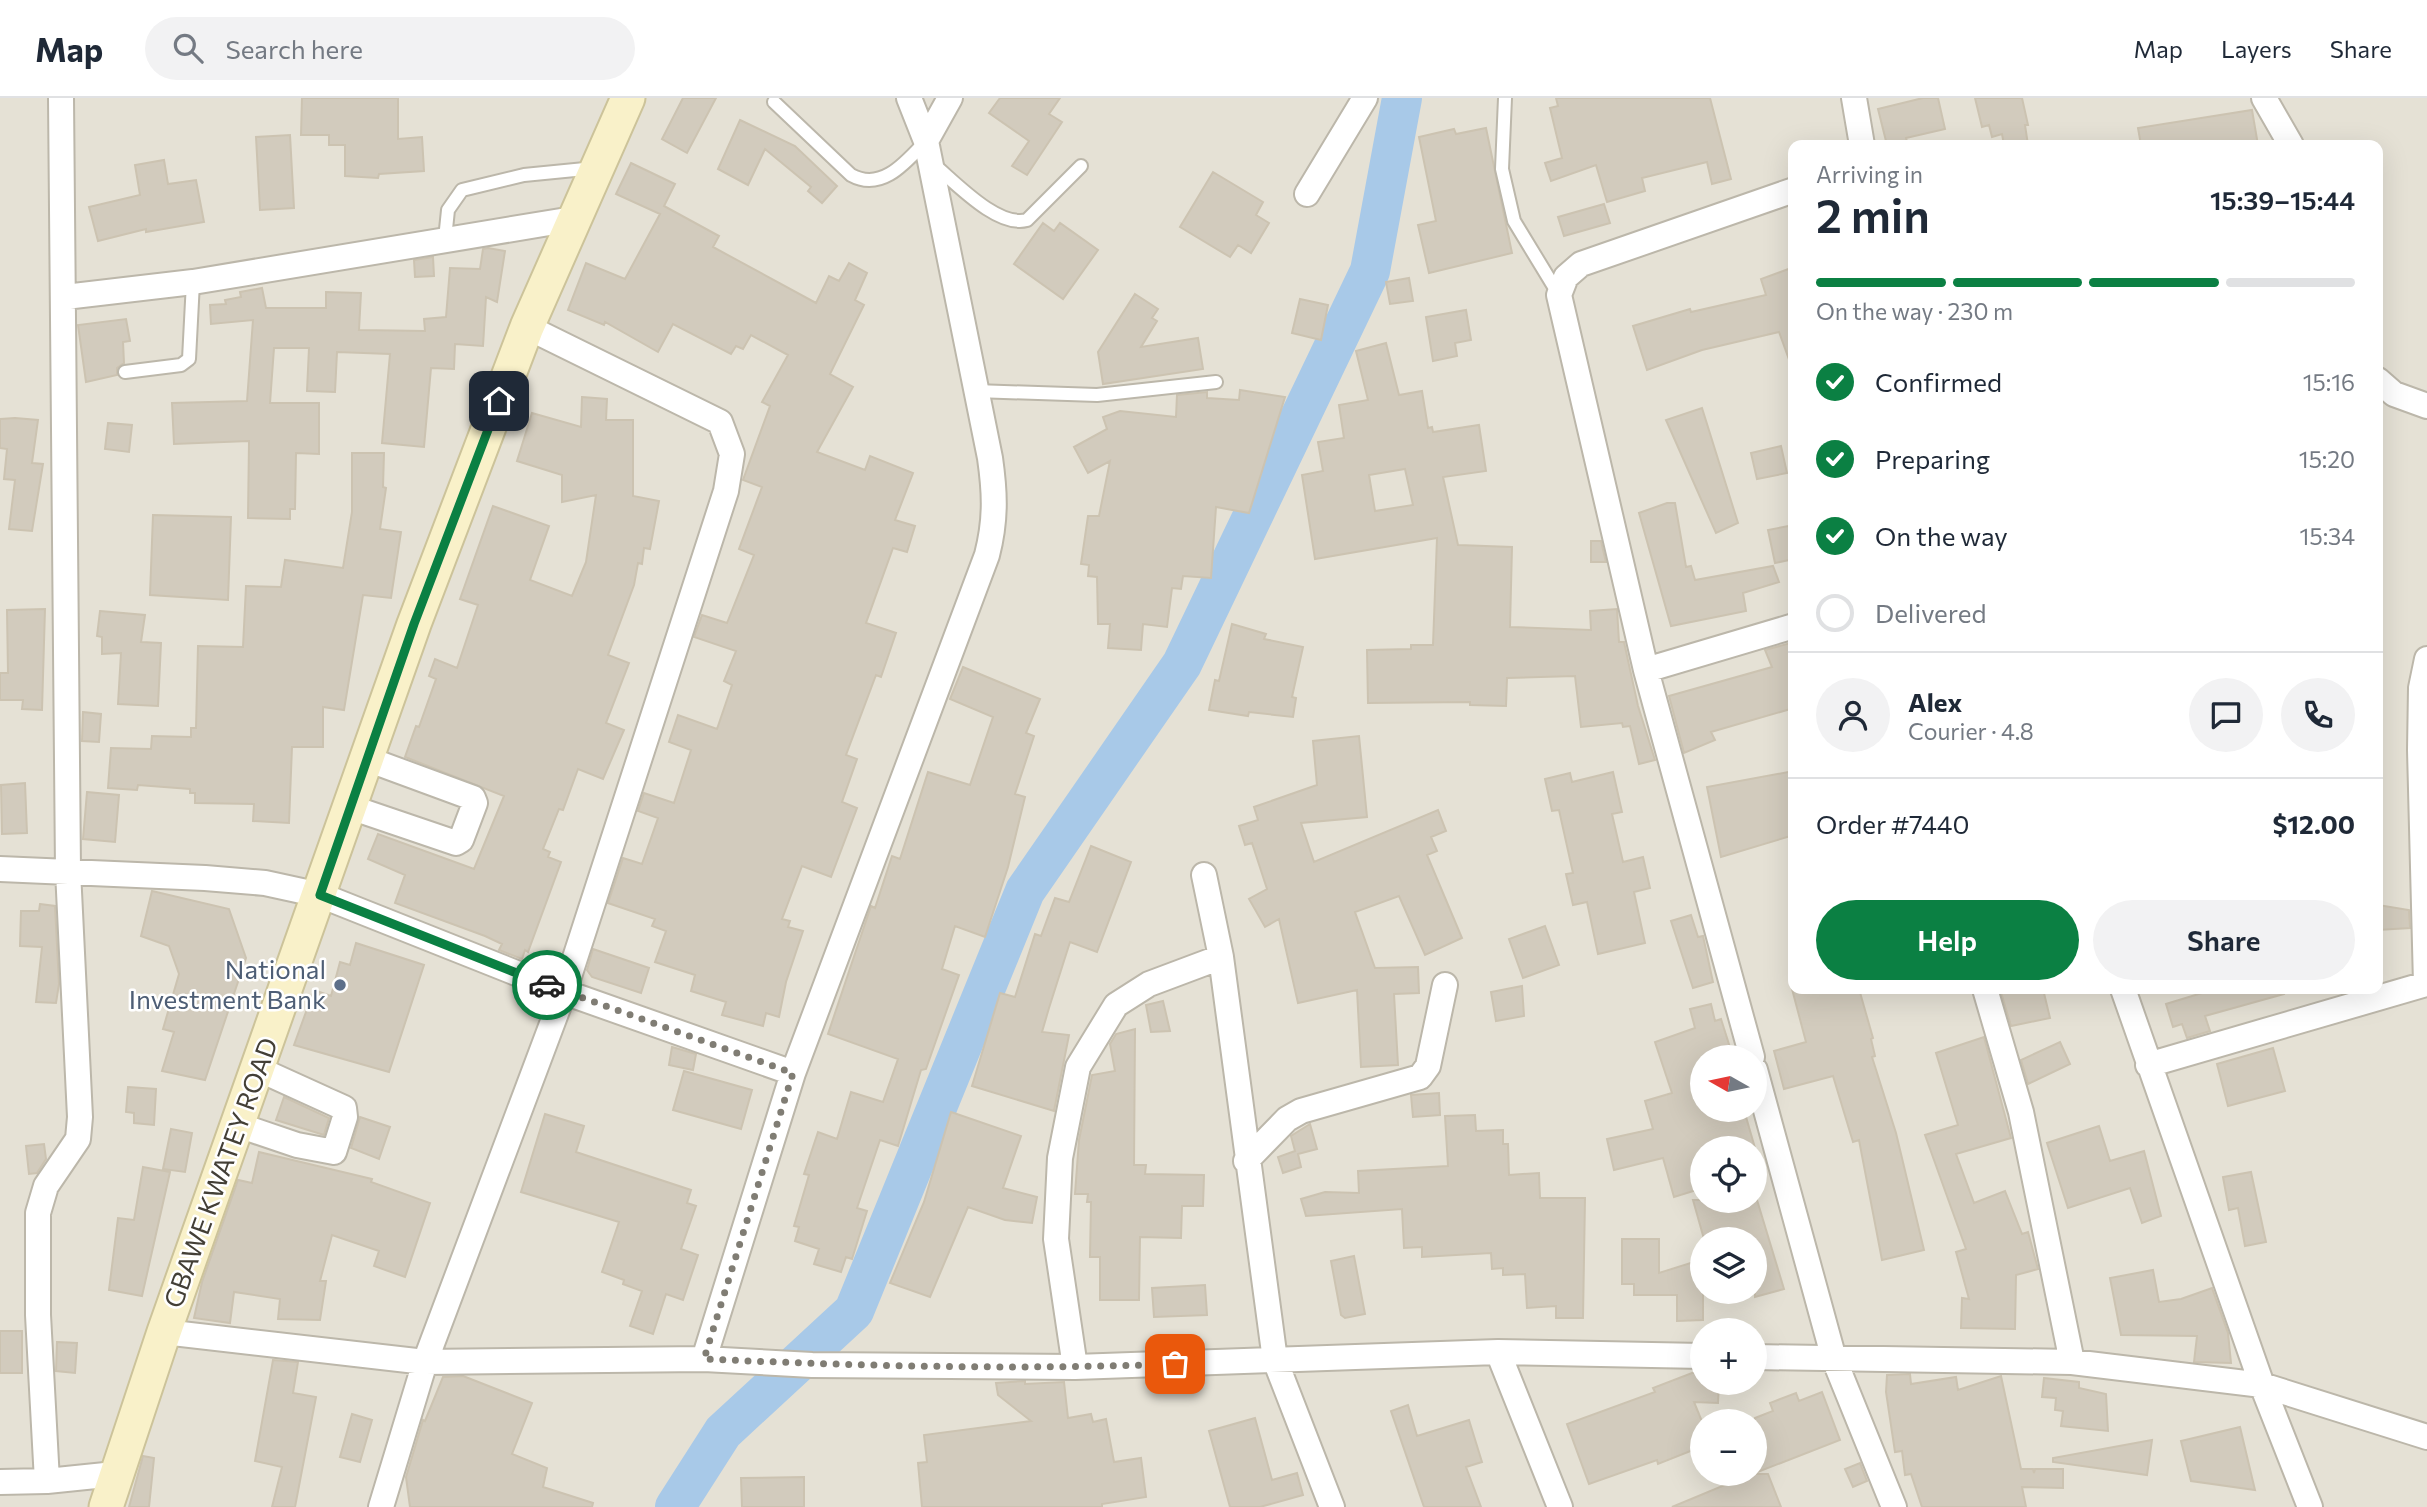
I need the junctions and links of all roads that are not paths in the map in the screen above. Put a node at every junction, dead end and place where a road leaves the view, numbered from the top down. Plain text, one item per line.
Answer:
1 (61, 98) edge
2 (628, 98) edge
3 (909, 98) edge
4 (950, 98) edge
5 (1364, 98) edge
6 (1505, 98) edge
7 (1854, 98) edge
8 (2264, 98) edge
9 (774, 102) dead end
10 (1861, 140) edge
11 (2288, 140) edge
12 (927, 151) junction
13 (1081, 166) dead end
14 (596, 168) junction
15 (1788, 192) edge
16 (1307, 194) dead end
17 (573, 219) junction
18 (445, 239) junction
19 (193, 282) junction
20 (1559, 295) junction
21 (65, 297) junction
22 (527, 327) junction
23 (125, 372) dead end
24 (1216, 382) dead end
25 (2383, 384) edge
26 (975, 391) junction
27 (2427, 407) edge
28 (1788, 628) edge
29 (2427, 659) edge
30 (1646, 670) junction
31 (367, 759) junction
32 (350, 807) junction
33 (0, 869) edge
34 (68, 871) junction
35 (1204, 875) dead end
36 (320, 895) junction
37 (1221, 957) junction
38 (2426, 984) edge
39 (1445, 985) dead end
40 (564, 992) junction
41 (1986, 994) edge
42 (2125, 994) edge
43 (1749, 1045) edge
44 (2148, 1065) junction
45 (258, 1069) junction
46 (793, 1073) junction
47 (1768, 1118) edge
48 (238, 1125) junction
49 (1246, 1161) junction
50 (164, 1332) junction
51 (1498, 1352) junction
52 (1690, 1356) edge
53 (1767, 1357) edge
54 (704, 1359) junction
55 (1834, 1359) junction
56 (1275, 1360) junction
57 (425, 1362) junction
58 (2072, 1362) junction
59 (1074, 1367) junction
60 (2262, 1385) junction
61 (2427, 1437) edge
62 (116, 1474) junction
63 (47, 1481) junction
64 (0, 1482) edge
65 (106, 1507) edge
66 (381, 1507) edge
67 (1332, 1507) edge
68 (1560, 1507) edge
69 (1894, 1507) edge
70 (2310, 1507) edge

1 - 21 street
2 - 14 street, GBAWE KWATEY ROAD
3 - 12 street
4 - 12 street
5 - 16 street
6 - 20 lane
7 - 10 street
8 - 11 street
9 - 12 lane
12 - 13 lane
12 - 26 street
14 - 17 street, GBAWE KWATEY ROAD
14 - 18 lane
15 - 20 street
17 - 18 street
17 - 22 street, GBAWE KWATEY ROAD
18 - 19 street
19 - 21 street
19 - 23 lane
20 - 30 street
21 - 34 street
22 - 31 street, GBAWE KWATEY ROAD
22 - 40 street
24 - 26 lane
25 - 27 street
26 - 46 street
28 - 30 street
29 - 38 street
30 - 43 street
31 - 32 street, GBAWE KWATEY ROAD
31 - 32 street
32 - 36 street, GBAWE KWATEY ROAD
33 - 34 street
34 - 36 street
34 - 63 street
35 - 37 street
36 - 40 street
36 - 45 street, GBAWE KWATEY ROAD
37 - 49 street
37 - 59 street
38 - 44 street
39 - 49 street
40 - 46 street
40 - 57 street
41 - 58 street
42 - 44 street
44 - 60 street
45 - 48 street, GBAWE KWATEY ROAD
45 - 48 street
46 - 54 street
47 - 55 street
48 - 50 street, GBAWE KWATEY ROAD
49 - 56 street
50 - 57 street
50 - 62 street, GBAWE KWATEY ROAD
51 - 52 street
51 - 56 street
51 - 68 street
53 - 55 street
54 - 57 street
54 - 59 street
55 - 58 street
55 - 69 street
56 - 59 street
56 - 67 street
57 - 66 street
58 - 60 street
60 - 61 street
60 - 70 street
62 - 63 street
62 - 65 street, GBAWE KWATEY ROAD
63 - 64 street

